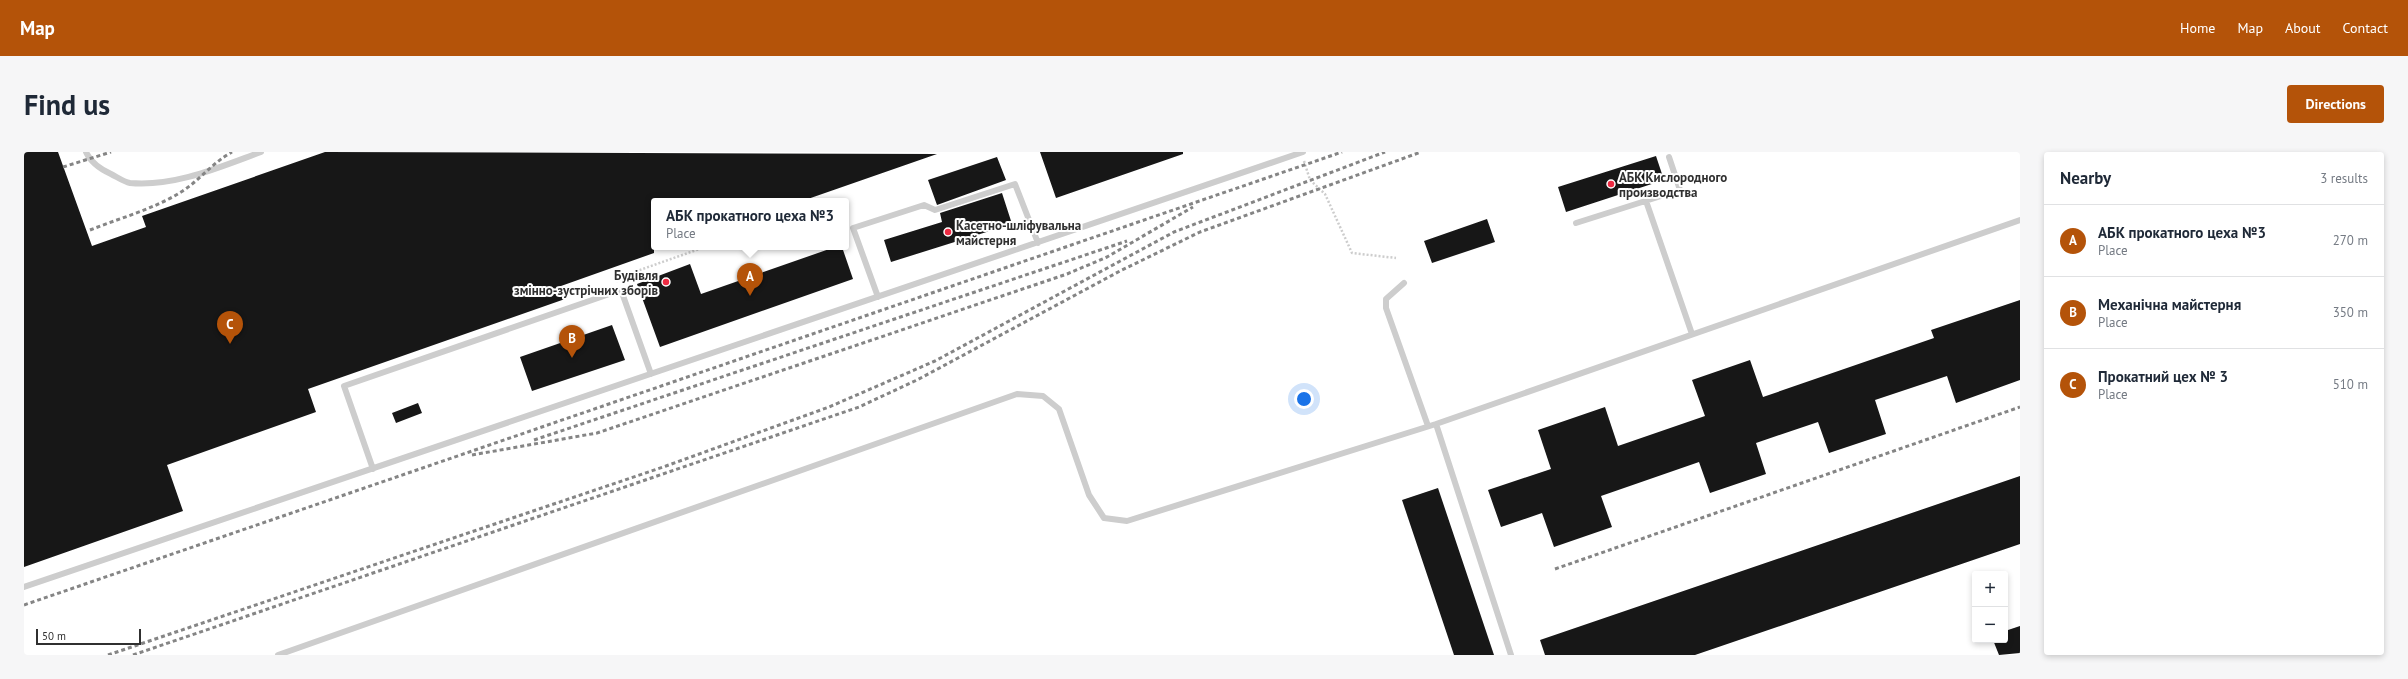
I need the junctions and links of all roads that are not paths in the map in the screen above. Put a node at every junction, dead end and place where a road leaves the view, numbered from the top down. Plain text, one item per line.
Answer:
1 (86, 152) edge
2 (261, 152) edge
3 (1302, 152) edge
4 (1669, 157) dead end
5 (1646, 202) junction
6 (2020, 220) edge
7 (1576, 223) dead end
8 (1038, 243) junction
9 (1404, 283) dead end
10 (878, 297) junction
11 (1692, 334) junction
12 (651, 374) junction
13 (1436, 424) junction
14 (1428, 426) junction
15 (372, 469) junction
16 (24, 587) edge
17 (278, 655) edge
18 (1511, 655) edge

1 - 2 lane
3 - 8 lane
4 - 5 lane
5 - 7 lane
5 - 11 lane
6 - 11 lane
8 - 10 lane
8 - 10 lane
9 - 14 lane
10 - 12 lane
11 - 13 lane
12 - 15 lane
12 - 15 lane
13 - 14 lane
13 - 18 lane
14 - 17 lane
15 - 16 lane

